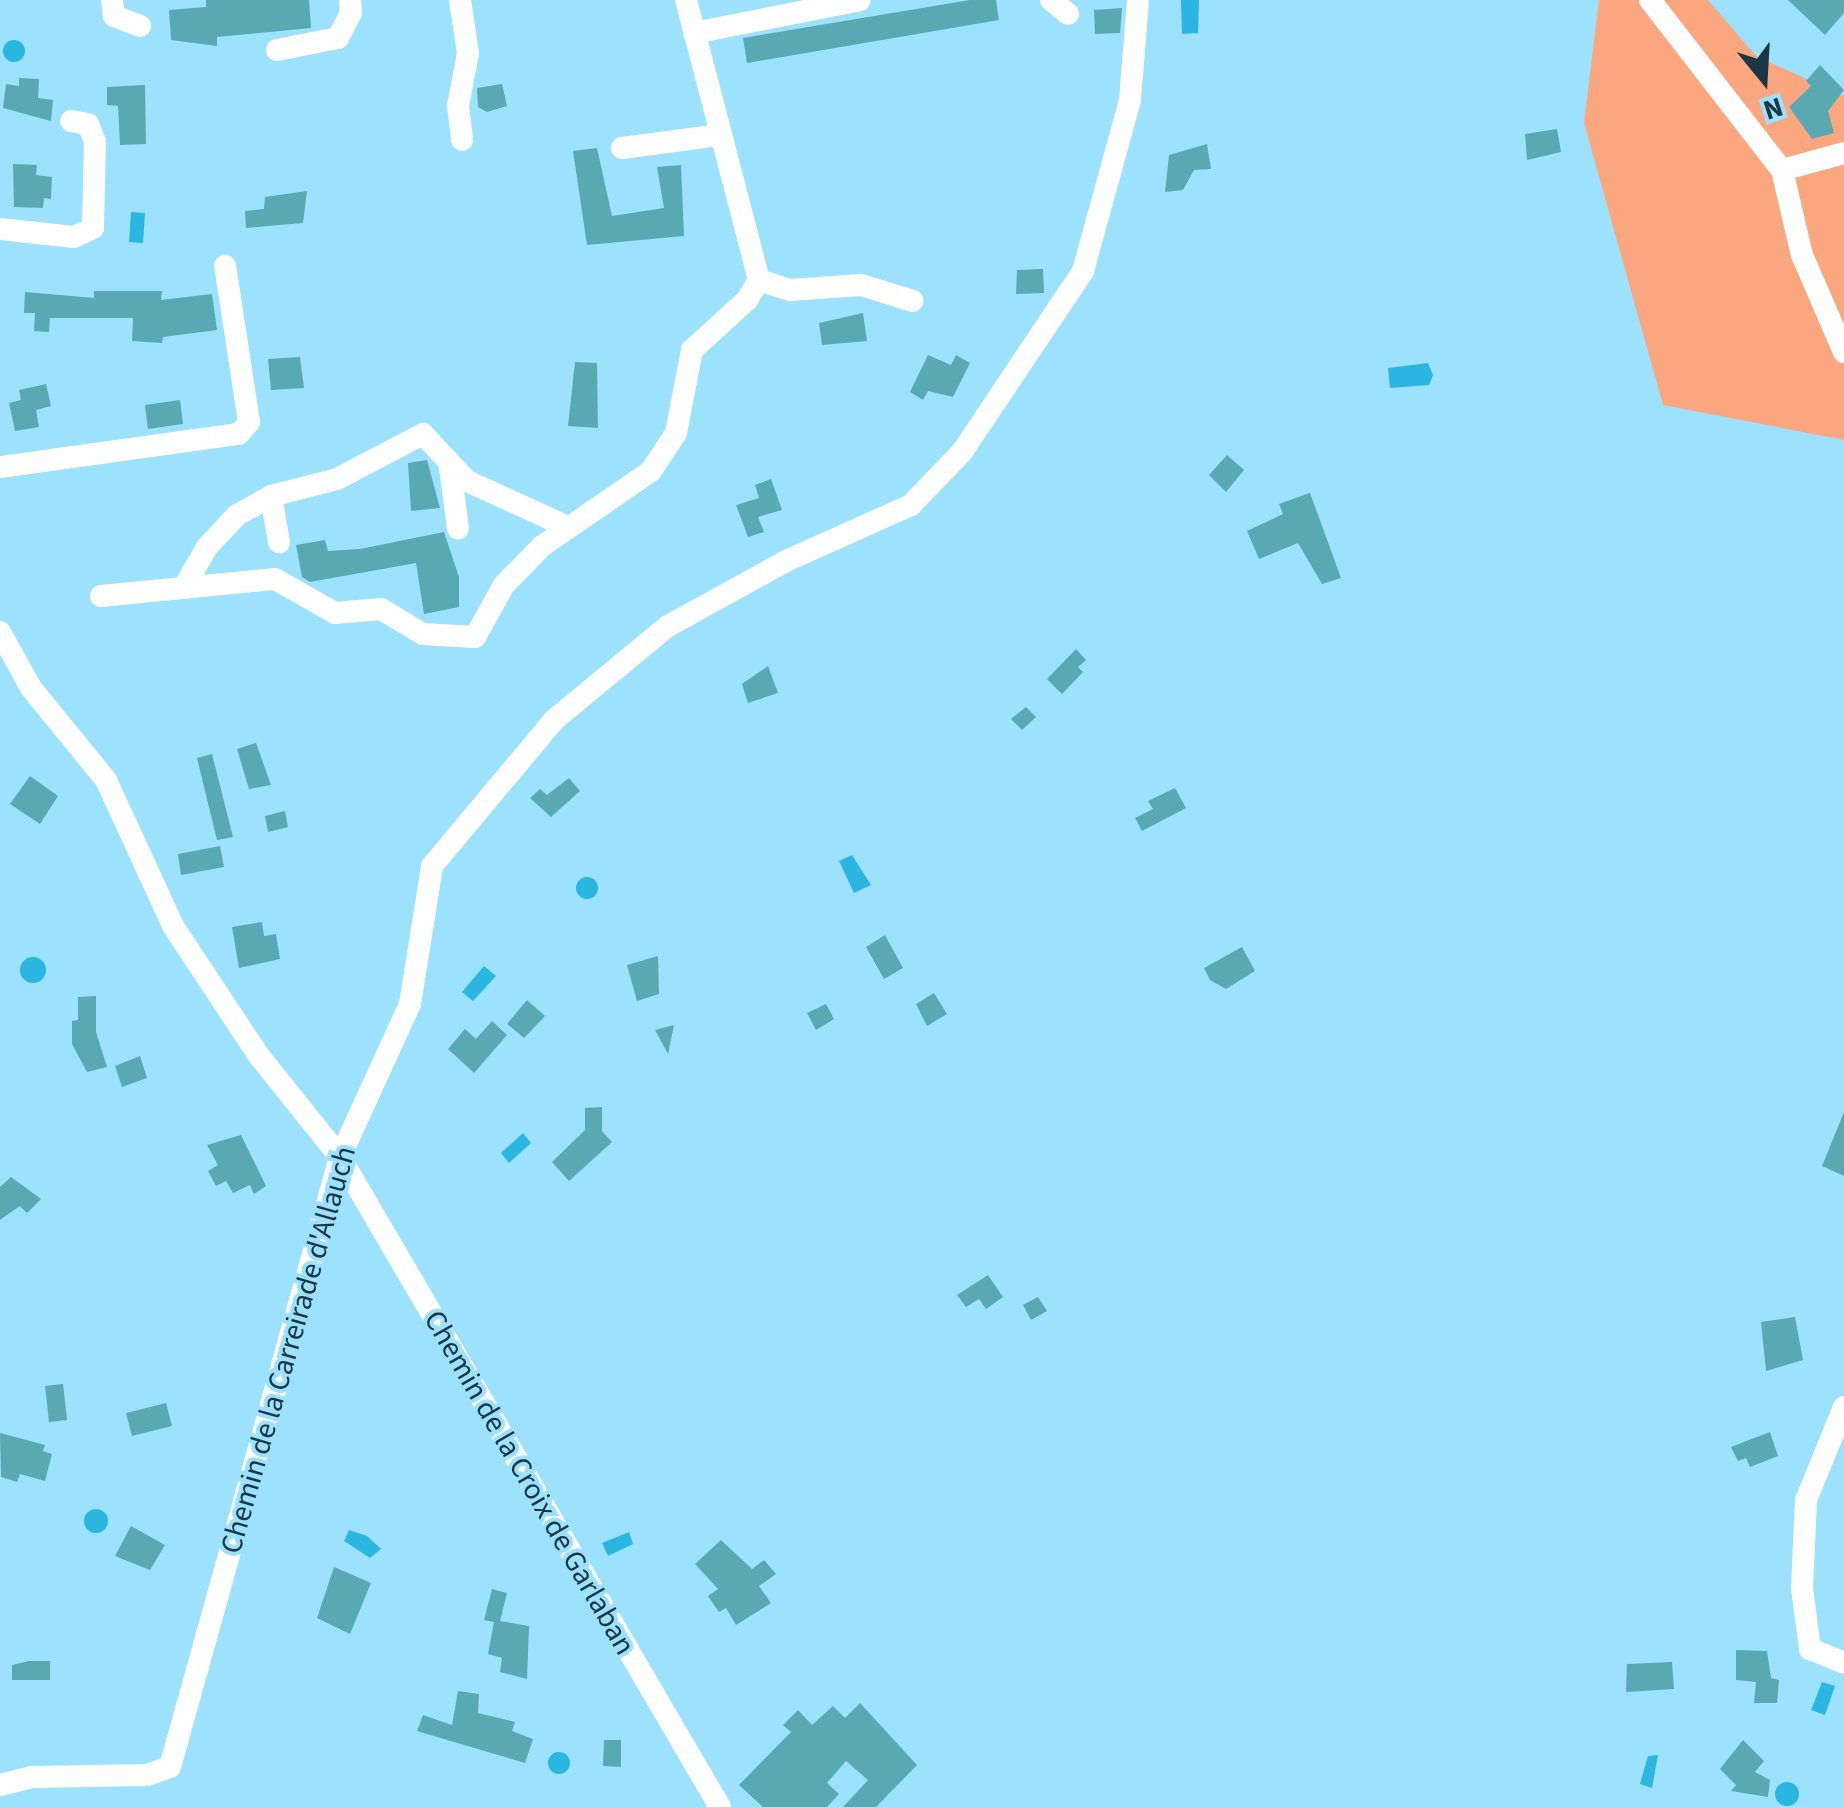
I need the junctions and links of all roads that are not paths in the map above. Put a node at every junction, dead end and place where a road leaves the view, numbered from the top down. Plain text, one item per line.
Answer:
1 (112, 0) edge
2 (350, 0) edge
3 (460, 0) edge
4 (686, 0) edge
5 (860, 0) edge
6 (1138, 0) edge
7 (1650, 0) edge
8 (140, 26) dead end
9 (694, 34) junction
10 (278, 50) dead end
11 (71, 121) dead end
12 (719, 134) junction
13 (462, 140) dead end
14 (622, 148) dead end
15 (1844, 153) edge
16 (1782, 170) junction
17 (0, 229) edge
18 (225, 266) dead end
19 (759, 280) junction
20 (913, 302) dead end
21 (1844, 352) edge
22 (0, 466) edge
23 (450, 468) junction
24 (271, 496) junction
25 (568, 526) junction
26 (458, 528) dead end
27 (279, 542) dead end
28 (184, 588) junction
29 (101, 596) dead end
30 (0, 632) edge
31 (340, 1157) junction
32 (1844, 1406) edge
33 (1844, 1663) edge
34 (0, 1785) edge
35 (720, 1807) edge

1 - 8 street
2 - 10 street
3 - 13 street
4 - 9 street
5 - 9 street
6 - 31 street, Chemin de la Carreirade d'Allauch
7 - 16 street
9 - 12 street
11 - 17 street
12 - 14 street
12 - 19 street
15 - 16 street
16 - 21 street
18 - 22 street
19 - 20 street
19 - 25 street
23 - 24 street
23 - 25 street
23 - 26 street
24 - 27 street
24 - 28 street
25 - 28 street
28 - 29 street
30 - 31 street, Chemin de la Croix de Garlaban
31 - 34 street, Chemin de la Carreirade d'Allauch
31 - 35 street, Chemin de la Croix de Garlaban
32 - 33 street

